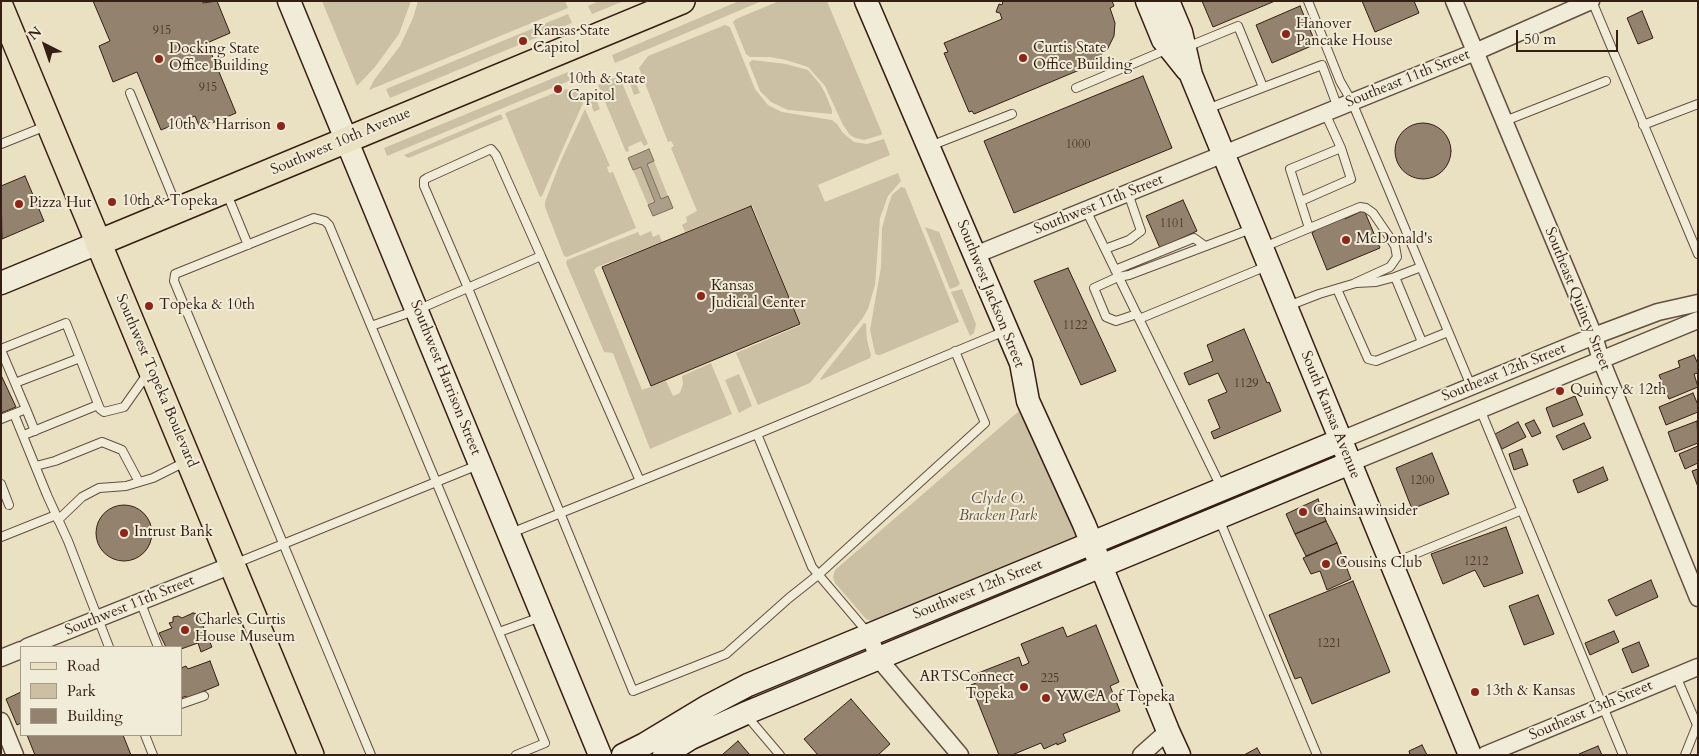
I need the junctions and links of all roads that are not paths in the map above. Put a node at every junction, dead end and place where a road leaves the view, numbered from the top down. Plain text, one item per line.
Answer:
1 (289, 1) edge
2 (682, 1) edge
3 (866, 1) edge
4 (1146, 1) edge
5 (1168, 1) edge
6 (1308, 1) edge
7 (1454, 1) edge
8 (1592, 1) edge
9 (1, 8) edge
10 (1177, 48) junction
11 (1475, 52) junction
12 (1606, 80) dead end
13 (1263, 87) junction
14 (1076, 88) dead end
15 (130, 93) dead end
16 (1698, 104) edge
17 (1339, 108) junction
18 (1205, 109) junction
19 (1012, 114) dead end
20 (1505, 121) junction
21 (50, 124) junction
22 (1643, 124) junction
23 (347, 140) junction
24 (1, 144) edge
25 (928, 147) junction
26 (1341, 148) junction
27 (1223, 154) junction
28 (225, 190) junction
29 (1128, 193) junction
30 (1301, 201) junction
31 (178, 209) junction
32 (1086, 210) junction
33 (1309, 228) junction
34 (98, 242) junction
35 (248, 245) junction
36 (1261, 247) junction
37 (1105, 249) junction
38 (1698, 254) edge
39 (975, 255) junction
40 (541, 256) junction
41 (1421, 267) junction
42 (1117, 274) junction
43 (1395, 277) junction
44 (4, 279) edge
45 (1355, 283) junction
46 (468, 288) junction
47 (1337, 288) junction
48 (1698, 303) edge
49 (1286, 307) junction
50 (417, 310) junction
51 (1138, 316) junction
52 (1698, 320) edge
53 (371, 326) junction
54 (1007, 330) junction
55 (1448, 332) junction
56 (1594, 336) junction
57 (1422, 342) junction
58 (1, 350) edge
59 (955, 352) junction
60 (80, 358) junction
61 (1602, 360) junction
62 (151, 369) junction
63 (15, 383) junction
64 (1471, 386) junction
65 (98, 405) junction
66 (26, 409) junction
67 (1480, 409) junction
68 (14, 414) junction
69 (1, 419) edge
70 (35, 431) junction
71 (757, 434) junction
72 (24, 435) junction
73 (1341, 440) junction
74 (189, 460) junction
75 (1350, 463) junction
76 (480, 464) junction
77 (36, 466) junction
78 (640, 481) junction
79 (139, 482) junction
80 (436, 482) junction
81 (1, 484) edge
82 (1222, 489) junction
83 (9, 505) dead end
84 (1522, 510) junction
85 (560, 514) junction
86 (57, 518) junction
87 (1218, 518) junction
88 (509, 534) junction
89 (1, 536) edge
90 (1092, 543) junction
91 (284, 544) junction
92 (1391, 564) junction
93 (232, 565) junction
94 (1102, 566) junction
95 (818, 575) junction
96 (1698, 598) edge
97 (140, 601) junction
98 (543, 616) junction
99 (97, 619) junction
100 (498, 632) junction
101 (869, 635) junction
102 (30, 646) edge
103 (109, 646) edge
104 (158, 646) edge
105 (20, 650) edge
106 (1, 658) edge
107 (878, 658) junction
108 (1698, 666) edge
109 (1676, 676) junction
110 (204, 696) dead end
111 (182, 704) edge
112 (1603, 706) junction
113 (744, 714) junction
114 (1, 722) edge
115 (1168, 731) junction
116 (145, 736) edge
117 (308, 753) edge
118 (15, 755) edge
119 (153, 755) edge
120 (371, 755) edge
121 (516, 755) edge
122 (600, 755) edge
123 (623, 755) edge
124 (664, 755) edge
125 (780, 755) edge
126 (960, 755) edge
127 (1141, 755) edge
128 (1179, 755) edge
129 (1317, 755) edge
130 (1470, 755) edge
131 (1485, 755) edge
132 (1623, 755) edge
133 (1685, 755) edge

1 - 23 main road, Southwest Harrison Street
2 - 23 main road, Southwest 10th Avenue
3 - 25 main road, Southwest Jackson Street
4 - 10 main road, South Kansas Avenue
5 - 10 main road, South Kansas Avenue
6 - 17 lane
7 - 11 street, Southeast Quincy Street
8 - 11 street, Southeast 11th Street
8 - 22 lane
9 - 21 main road, Southwest Topeka Boulevard
10 - 13 lane
10 - 14 lane
10 - 18 main road, South Kansas Avenue
11 - 17 street, Southeast 11th Street
11 - 20 street, Southeast Quincy Street
12 - 20 lane
13 - 17 lane
13 - 18 lane
15 - 31 lane
16 - 22 lane
17 - 26 lane
17 - 27 street, Southeast 11th Street
17 - 41 lane
18 - 27 main road, South Kansas Avenue
19 - 25 lane
20 - 56 street, Southeast Quincy Street
21 - 24 lane
21 - 34 main road, Southwest Topeka Boulevard
22 - 38 lane
23 - 28 main road, Southwest 10th Avenue
23 - 50 main road, Southwest Harrison Street
25 - 39 main road, Southwest Jackson Street
26 - 30 lane
26 - 30 lane
27 - 29 street, Southwest 11th Street
27 - 36 main road, South Kansas Avenue
28 - 31 main road, Southwest 10th Avenue
28 - 35 lane
29 - 32 street, Southwest 11th Street
29 - 37 lane
30 - 33 lane
31 - 34 main road, Southwest 10th Avenue
32 - 37 lane
32 - 39 street, Southwest 11th Street
33 - 36 lane
33 - 45 lane
34 - 44 main road, Southwest 10th Avenue
34 - 62 main road, Southwest Topeka Boulevard
35 - 53 lane
35 - 91 lane
36 - 42 lane
36 - 49 main road, South Kansas Avenue
36 - 51 lane
37 - 42 lane
39 - 54 main road, Southwest Jackson Street
40 - 46 lane
40 - 46 lane
40 - 78 lane
41 - 43 lane
41 - 55 lane
42 - 51 lane
42 - 51 lane
43 - 45 lane
43 - 57 lane
45 - 47 lane
46 - 50 lane
46 - 85 lane
47 - 49 lane
47 - 57 lane
48 - 56 street, Southeast 12th Street
49 - 73 main road, South Kansas Avenue
50 - 53 lane
50 - 76 main road, Southwest Harrison Street
51 - 82 lane
52 - 61 street, Southeast 12th Street
53 - 80 lane
54 - 59 lane
54 - 90 main road, Southwest Jackson Street
55 - 57 lane
55 - 64 lane
56 - 61 street, Southeast Quincy Street
56 - 64 street, Southeast 12th Street
58 - 60 lane
58 - 63 lane
59 - 71 lane
59 - 95 lane
60 - 63 lane
60 - 65 lane
61 - 67 street, Southeast 12th Street
61 - 96 street, Southeast Quincy Street
62 - 65 lane
62 - 74 main road, Southwest Topeka Boulevard
63 - 66 lane
64 - 73 street, Southeast 12th Street
65 - 70 lane
66 - 68 lane
66 - 70 lane
67 - 75 street, Southeast 12th Street
67 - 84 lane
68 - 69 lane
68 - 72 lane
70 - 72 lane
71 - 78 lane
71 - 95 lane
72 - 77 lane
73 - 75 main road, South Kansas Avenue
73 - 82 main road, Southwest 12th Street
74 - 79 lane
74 - 93 main road, Southwest Topeka Boulevard
75 - 87 main road, Southwest 12th Street
75 - 92 main road, South Kansas Avenue
76 - 80 lane
76 - 88 main road, Southwest Harrison Street
77 - 79 lane
77 - 86 lane
78 - 85 lane
79 - 86 lane
80 - 91 lane
80 - 100 lane
81 - 83 lane
82 - 90 main road, Southwest 12th Street
84 - 92 lane
84 - 112 lane
85 - 88 lane
85 - 95 lane
86 - 89 lane
86 - 99 lane
87 - 94 main road, Southwest 12th Street
87 - 129 lane
88 - 98 main road, Southwest Harrison Street
90 - 94 main road, Southwest Jackson Street
90 - 101 main road, Southwest 12th Street
91 - 93 lane
91 - 120 lane
92 - 130 main road, South Kansas Avenue
93 - 97 street, Southwest 11th Street
93 - 117 main road, Southwest Topeka Boulevard
94 - 107 main road, Southwest 12th Street
94 - 115 main road, Southwest Jackson Street
95 - 101 lane
97 - 99 street, Southwest 11th Street
97 - 104 lane
98 - 100 lane
98 - 122 main road, Southwest Harrison Street
99 - 102 street, Southwest 11th Street
99 - 103 lane
100 - 121 lane
101 - 107 street
101 - 123 main road, Southwest 12th Street
105 - 106 street
107 - 113 main road, Southwest 12th Street
107 - 126 street
108 - 109 street, Southeast 13th Street
109 - 112 street, Southeast 13th Street
109 - 133 lane
110 - 111 lane
112 - 131 street, Southeast 13th Street
112 - 132 lane
113 - 124 main road, Southwest 12th Street
113 - 125 lane
114 - 118 street
115 - 127 street
115 - 128 main road, Southwest Jackson Street
116 - 119 lane

